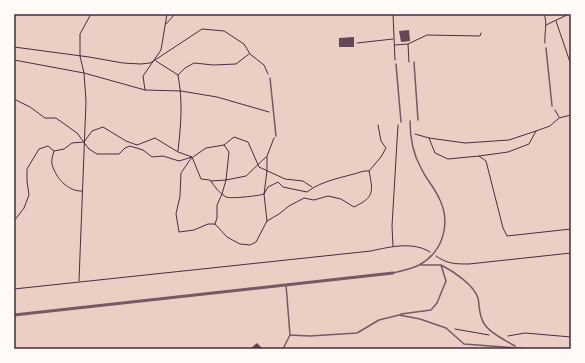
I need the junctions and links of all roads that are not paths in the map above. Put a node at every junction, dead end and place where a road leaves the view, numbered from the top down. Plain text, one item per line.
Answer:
1 (546, 48) road end
2 (414, 62) dead end
3 (396, 64) road end
4 (270, 78) road end
5 (552, 106) road end
6 (418, 120) dead end
7 (410, 121) dead end
8 (400, 122) road end
9 (276, 136) dead end
10 (420, 265) junction
11 (441, 265) junction
12 (393, 273) joint
13 (286, 285) junction
14 (14, 314) edge
15 (399, 315) junction
16 (290, 335) junction
17 (517, 347) junction
18 (283, 349) edge
19 (530, 349) edge

1 - 5 lane
2 - 6 lane
3 - 8 lane
4 - 9 lane
7 - 10 lane
10 - 11 lane
10 - 12 lane
11 - 15 lane
11 - 17 lane
12 - 13 street
13 - 14 street
13 - 16 lane
15 - 16 lane
15 - 17 lane
16 - 18 lane
17 - 19 lane

